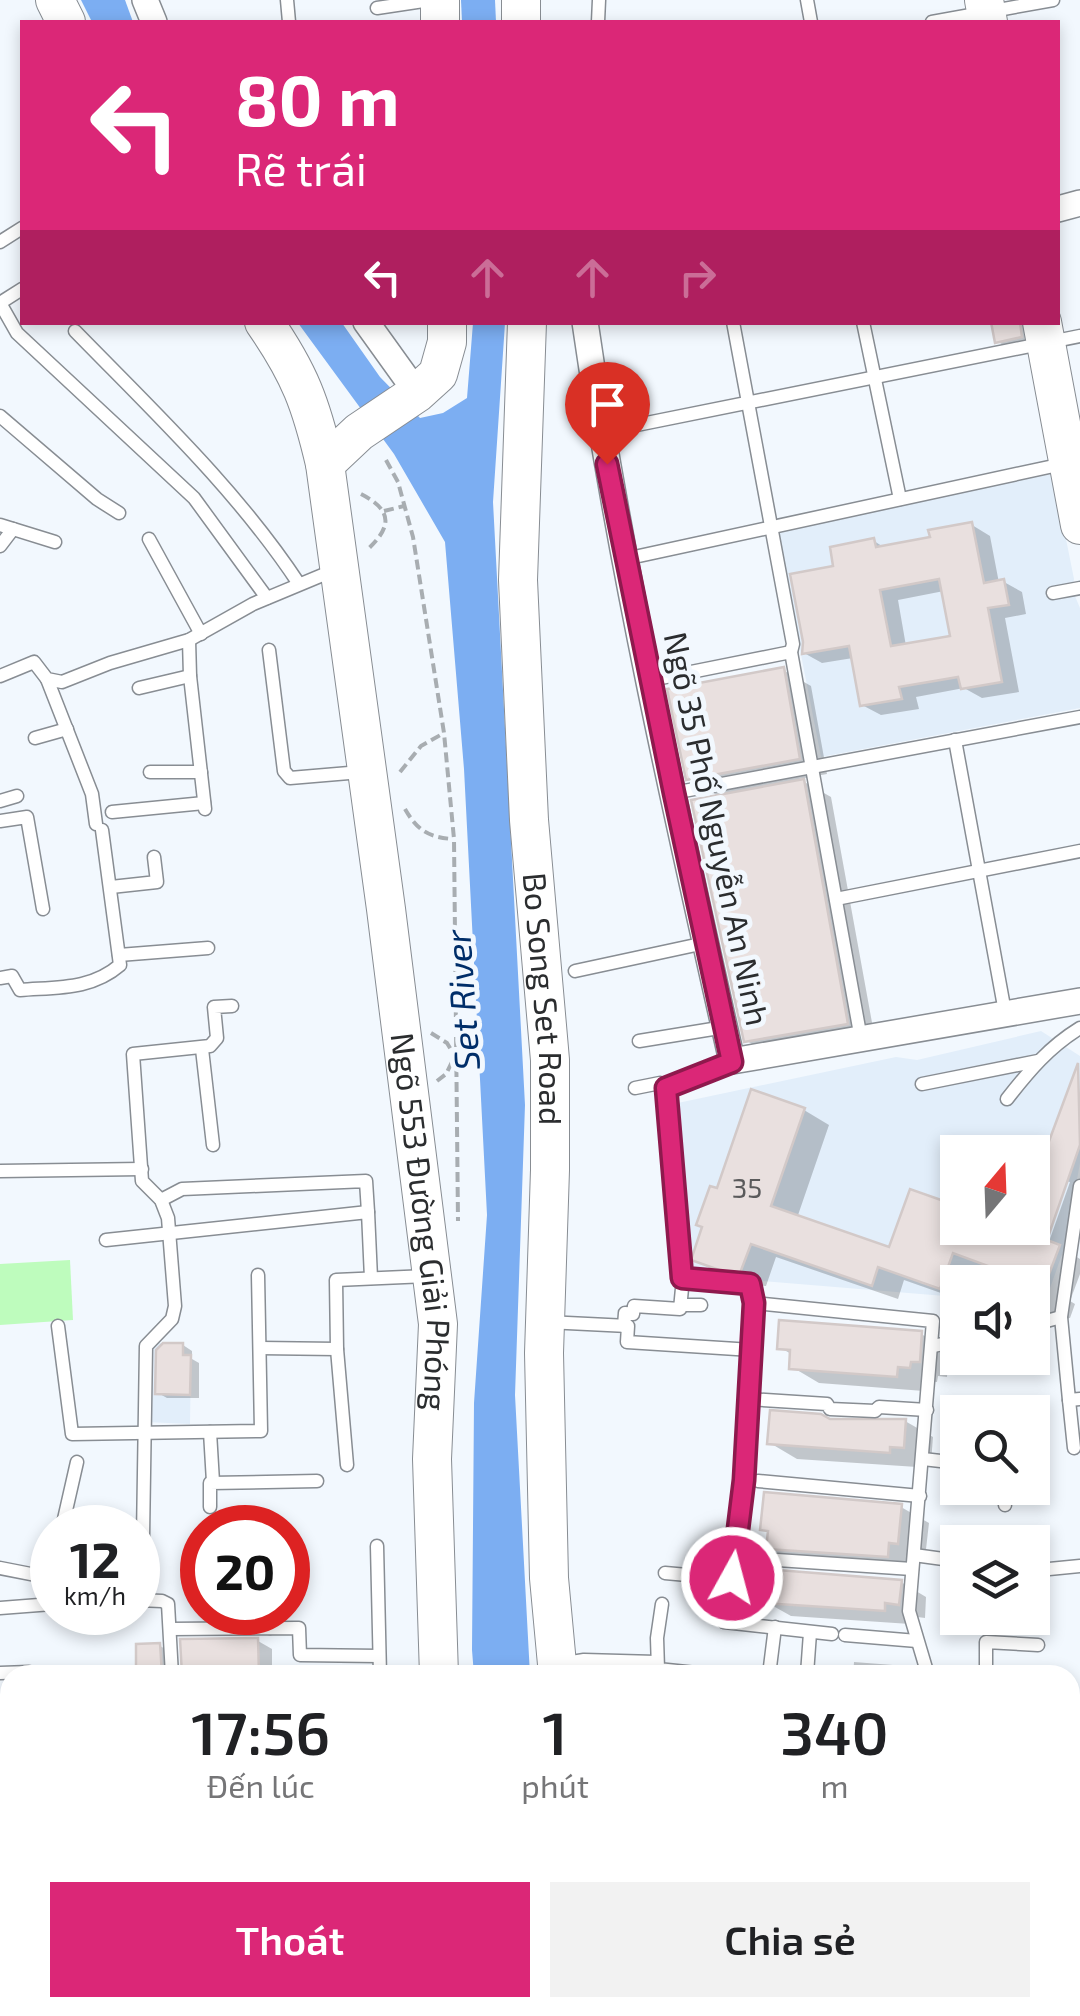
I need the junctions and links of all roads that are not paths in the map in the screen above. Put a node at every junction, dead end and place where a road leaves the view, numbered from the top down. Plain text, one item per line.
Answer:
1 (430, 0) edge
2 (1053, 0) edge
3 (377, 10) edge
4 (986, 11) edge
5 (942, 20) edge
6 (0, 303) edge
7 (266, 325) edge
8 (368, 325) edge
9 (447, 325) edge
10 (527, 325) edge
11 (585, 325) edge
12 (734, 325) edge
13 (864, 325) edge
14 (74, 331) dead end
15 (1056, 334) edge
16 (874, 376) junction
17 (416, 393) junction
18 (748, 403) junction
19 (0, 416) edge
20 (601, 432) junction
21 (1074, 461) edge
22 (326, 464) junction
23 (900, 499) junction
24 (119, 513) dead end
25 (1080, 525) edge
26 (6, 527) edge
27 (771, 528) junction
28 (149, 539) dead end
29 (54, 542) dead end
30 (0, 546) edge
31 (625, 559) junction
32 (347, 562) junction
33 (299, 584) junction
34 (1080, 588) edge
35 (1054, 592) dead end
36 (267, 598) junction
37 (195, 637) junction
38 (269, 650) dead end
39 (790, 652) junction
40 (0, 676) edge
41 (190, 676) junction
42 (47, 679) junction
43 (651, 680) junction
44 (139, 688) dead end
45 (1080, 716) edge
46 (67, 729) junction
47 (35, 738) dead end
48 (955, 740) junction
49 (812, 767) junction
50 (150, 772) dead end
51 (201, 772) junction
52 (381, 774) junction
53 (674, 793) junction
54 (17, 796) dead end
55 (0, 802) edge
56 (112, 812) dead end
57 (0, 821) edge
58 (1080, 851) edge
59 (154, 857) dead end
60 (979, 871) junction
61 (111, 887) junction
62 (836, 899) junction
63 (43, 908) dead end
64 (705, 943) junction
65 (208, 948) dead end
66 (119, 955) junction
67 (575, 971) dead end
68 (0, 978) edge
69 (1080, 1001) edge
70 (232, 1006) dead end
71 (1005, 1012) junction
72 (725, 1027) junction
73 (1080, 1028) edge
74 (861, 1039) junction
75 (640, 1041) dead end
76 (202, 1049) junction
77 (1038, 1060) junction
78 (732, 1062) junction
79 (922, 1084) dead end
80 (634, 1088) dead end
81 (666, 1088) junction
82 (1006, 1099) dead end
83 (213, 1146) dead end
84 (142, 1169) junction
85 (0, 1171) edge
86 (1080, 1186) edge
87 (161, 1200) junction
88 (368, 1212) junction
89 (170, 1234) junction
90 (106, 1240) dead end
91 (1073, 1271) edge
92 (258, 1275) dead end
93 (433, 1277) junction
94 (372, 1278) junction
95 (682, 1278) junction
96 (754, 1303) junction
97 (680, 1305) junction
98 (701, 1305) dead end
99 (1061, 1317) junction
100 (1050, 1320) edge
101 (546, 1322) junction
102 (58, 1326) dead end
103 (624, 1326) junction
104 (940, 1344) edge
105 (933, 1346) junction
106 (260, 1348) junction
107 (337, 1349) junction
108 (752, 1350) junction
109 (748, 1400) junction
110 (1075, 1400) edge
111 (927, 1410) junction
112 (145, 1431) junction
113 (210, 1432) junction
114 (1074, 1448) dead end
115 (923, 1460) junction
116 (940, 1461) edge
117 (77, 1462) dead end
118 (346, 1466) dead end
119 (318, 1481) dead end
120 (758, 1481) dead end
121 (213, 1482) junction
122 (920, 1496) junction
123 (67, 1505) edge
124 (143, 1505) edge
125 (210, 1505) edge
126 (377, 1546) dead end
127 (748, 1558) dead end
128 (940, 1561) edge
129 (913, 1562) junction
130 (1050, 1565) edge
131 (1080, 1566) edge
132 (0, 1568) edge
133 (30, 1572) edge
134 (664, 1573) dead end
135 (732, 1578) junction
136 (160, 1603) edge
137 (662, 1604) dead end
138 (30, 1606) edge
139 (0, 1608) edge
140 (775, 1627) junction
141 (171, 1629) junction
142 (180, 1629) edge
143 (810, 1633) junction
144 (299, 1635) edge
145 (917, 1640) junction
146 (1038, 1646) dead end
147 (380, 1656) junction
148 (656, 1662) junction
149 (172, 1665) edge
150 (380, 1665) edge
151 (439, 1665) edge
152 (558, 1665) edge
153 (571, 1665) edge
154 (657, 1665) edge
155 (770, 1665) edge
156 (807, 1665) edge
157 (925, 1665) edge
158 (986, 1665) edge

1 - 3 lane
2 - 4 lane
4 - 5 lane
6 - 36 lane
7 - 22 street, Ngõ 553 Đường Giải Phóng
8 - 17 street
9 - 17 street
10 - 101 street, Bo Song Set Road
11 - 20 street, Ngõ 35 Phố Nguyễn An Ninh
12 - 18 lane
13 - 16 lane
14 - 33 lane
15 - 16 lane
15 - 21 street
16 - 18 lane
16 - 23 lane
17 - 22 street
18 - 20 lane
18 - 27 lane
19 - 24 lane
20 - 31 street, Ngõ 35 Phố Nguyễn An Ninh
21 - 23 lane
21 - 25 street
22 - 32 street, Ngõ 553 Đường Giải Phóng
23 - 27 lane
26 - 29 lane
26 - 30 lane
27 - 31 lane
27 - 39 lane
28 - 37 lane
31 - 43 street, Ngõ 35 Phố Nguyễn An Ninh
32 - 33 lane
32 - 52 street, Ngõ 553 Đường Giải Phóng
33 - 36 lane
34 - 35 lane
36 - 37 lane
37 - 41 lane
37 - 42 lane
38 - 52 lane
39 - 43 lane
39 - 49 lane
40 - 42 lane
41 - 44 lane
41 - 51 lane
42 - 46 lane
43 - 53 street, Ngõ 35 Phố Nguyễn An Ninh
45 - 48 lane
46 - 47 lane
46 - 61 lane
48 - 49 lane
48 - 60 lane
49 - 53 lane
49 - 62 lane
50 - 51 lane
51 - 56 lane
52 - 93 street, Ngõ 553 Đường Giải Phóng
53 - 64 street, Ngõ 35 Phố Nguyễn An Ninh
54 - 55 lane
57 - 63 lane
58 - 60 lane
59 - 61 lane
60 - 62 lane
60 - 71 lane
61 - 66 lane
62 - 74 lane
64 - 67 lane
64 - 72 street, Ngõ 35 Phố Nguyễn An Ninh
65 - 66 lane
66 - 68 lane
69 - 71 street, Ngõ 35 Phố Nguyễn An Ninh
70 - 76 lane
71 - 74 street, Ngõ 35 Phố Nguyễn An Ninh
72 - 75 lane
72 - 78 street, Ngõ 35 Phố Nguyễn An Ninh
73 - 77 lane
74 - 78 street, Ngõ 35 Phố Nguyễn An Ninh
76 - 83 lane
76 - 84 lane
77 - 79 lane
77 - 82 lane
78 - 81 lane
80 - 81 lane
81 - 95 lane
84 - 85 lane
84 - 87 lane
86 - 91 lane
87 - 88 lane
87 - 89 lane
88 - 89 lane
88 - 94 lane
89 - 90 lane
89 - 112 lane
91 - 99 lane
92 - 106 lane
93 - 94 lane
93 - 151 street, Ngõ 553 Đường Giải Phóng
94 - 107 lane
95 - 96 lane
95 - 97 lane
96 - 105 lane
96 - 108 lane
97 - 98 lane
97 - 103 lane
99 - 100 lane
99 - 110 lane
101 - 103 lane
101 - 152 street, Bo Song Set Road
102 - 112 lane
103 - 108 lane
104 - 105 lane
105 - 111 lane
106 - 107 lane
106 - 113 lane
107 - 118 lane
108 - 109 lane
109 - 111 lane
109 - 135 lane
110 - 114 lane
111 - 115 lane
112 - 113 lane
112 - 124 lane
113 - 121 lane
115 - 116 lane
115 - 122 lane
117 - 123 lane
119 - 121 lane
120 - 122 lane
121 - 125 lane
122 - 129 lane
126 - 147 lane
127 - 129 lane
128 - 129 lane
129 - 145 lane
130 - 131 lane
132 - 133 lane
134 - 135 lane
135 - 140 lane
136 - 141 lane
137 - 148 lane
138 - 139 lane
140 - 143 lane
140 - 155 lane
141 - 142 lane
141 - 149 lane
143 - 145 lane
143 - 156 lane
144 - 147 lane
145 - 157 lane
146 - 158 lane
147 - 150 lane
148 - 153 lane
148 - 154 lane

